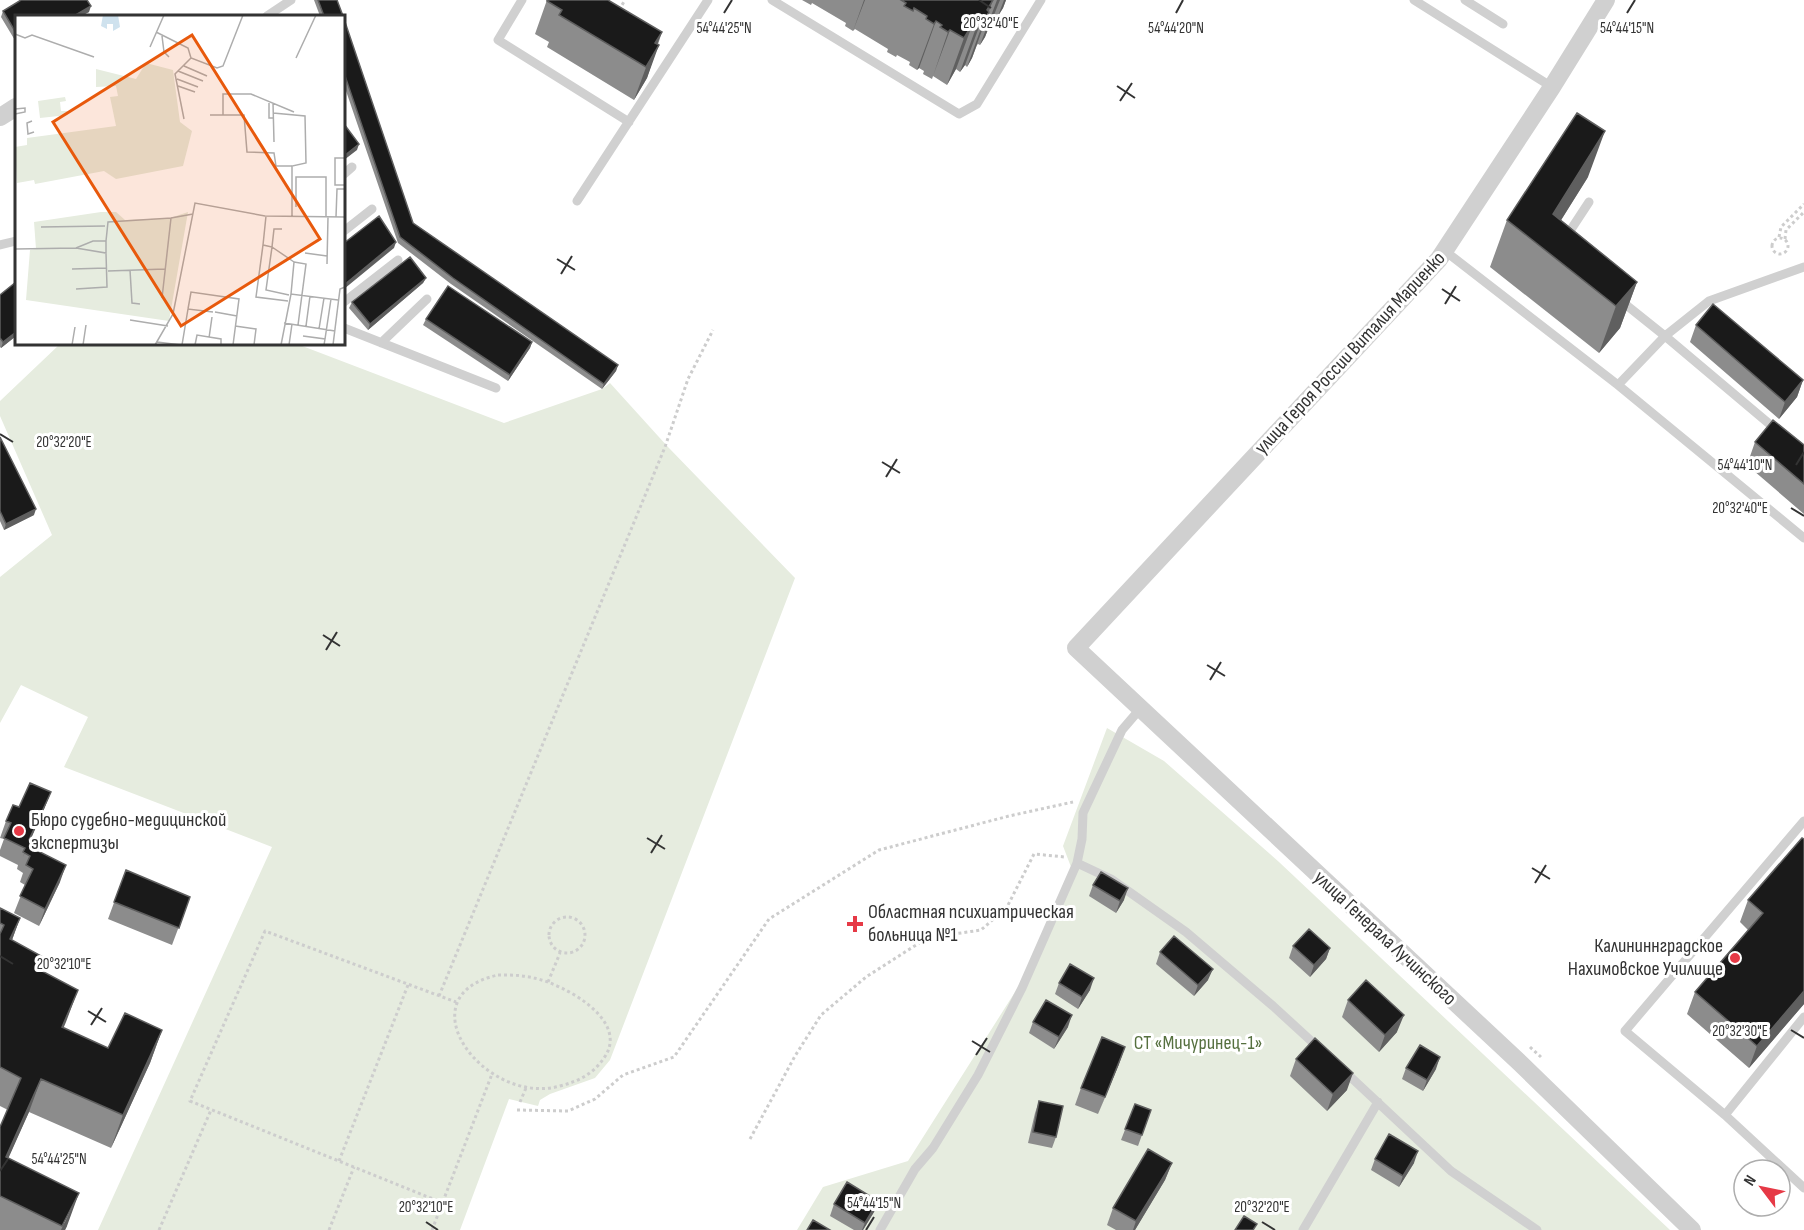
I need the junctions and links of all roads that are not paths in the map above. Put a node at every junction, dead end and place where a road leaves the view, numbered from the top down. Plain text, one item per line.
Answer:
1 (291, 0) edge
2 (522, 0) edge
3 (708, 0) edge
4 (772, 0) edge
5 (1041, 0) edge
6 (1414, 0) edge
7 (1465, 0) edge
8 (1606, 0) edge
9 (268, 15) edge
10 (1503, 24) dead end
11 (1552, 87) junction
12 (15, 108) edge
13 (0, 117) edge
14 (629, 122) junction
15 (352, 167) dead end
16 (345, 173) edge
17 (577, 201) dead end
18 (1589, 202) dead end
19 (372, 209) dead end
20 (345, 230) edge
21 (15, 241) edge
22 (0, 244) edge
23 (1558, 250) edge
24 (1445, 251) junction
25 (398, 260) dead end
26 (1804, 267) edge
27 (1609, 291) edge
28 (427, 299) dead end
29 (345, 301) edge
30 (1709, 301) junction
31 (1718, 309) edge
32 (345, 328) edge
33 (1665, 336) junction
34 (381, 343) junction
35 (1618, 385) junction
36 (496, 388) dead end
37 (1789, 440) edge
38 (1804, 538) edge
39 (1076, 648) joint
40 (1140, 709) junction
41 (1804, 821) edge
42 (1077, 863) junction
43 (1804, 1017) edge
44 (1325, 1054) edge
45 (1334, 1062) edge
46 (1378, 1102) junction
47 (1725, 1114) junction
48 (1804, 1188) edge
49 (880, 1230) edge
50 (1303, 1230) edge
51 (1537, 1230) edge
52 (1692, 1230) edge

1 - 9 lane
2 - 14 lane
3 - 14 lane
4 - 5 lane
6 - 11 lane
7 - 10 lane
8 - 11 street, улица Героя России Виталия Мариенко
11 - 24 street, улица Героя России Виталия Мариенко
12 - 13 street
14 - 17 lane
15 - 16 lane
18 - 23 lane
19 - 20 lane
21 - 22 lane
24 - 35 lane
24 - 39 street, улица Героя России Виталия Мариенко
25 - 29 lane
26 - 30 lane
27 - 33 lane
28 - 34 lane
30 - 31 lane
30 - 33 lane
32 - 34 lane
33 - 35 lane
33 - 37 lane
34 - 36 lane
35 - 38 lane
39 - 40 street, улица Генерала Лучинского
40 - 42 lane
40 - 52 street, улица Генерала Лучинского
41 - 47 lane
42 - 44 lane
42 - 49 lane
43 - 47 lane
45 - 46 lane
46 - 50 lane
46 - 51 lane
47 - 48 lane

